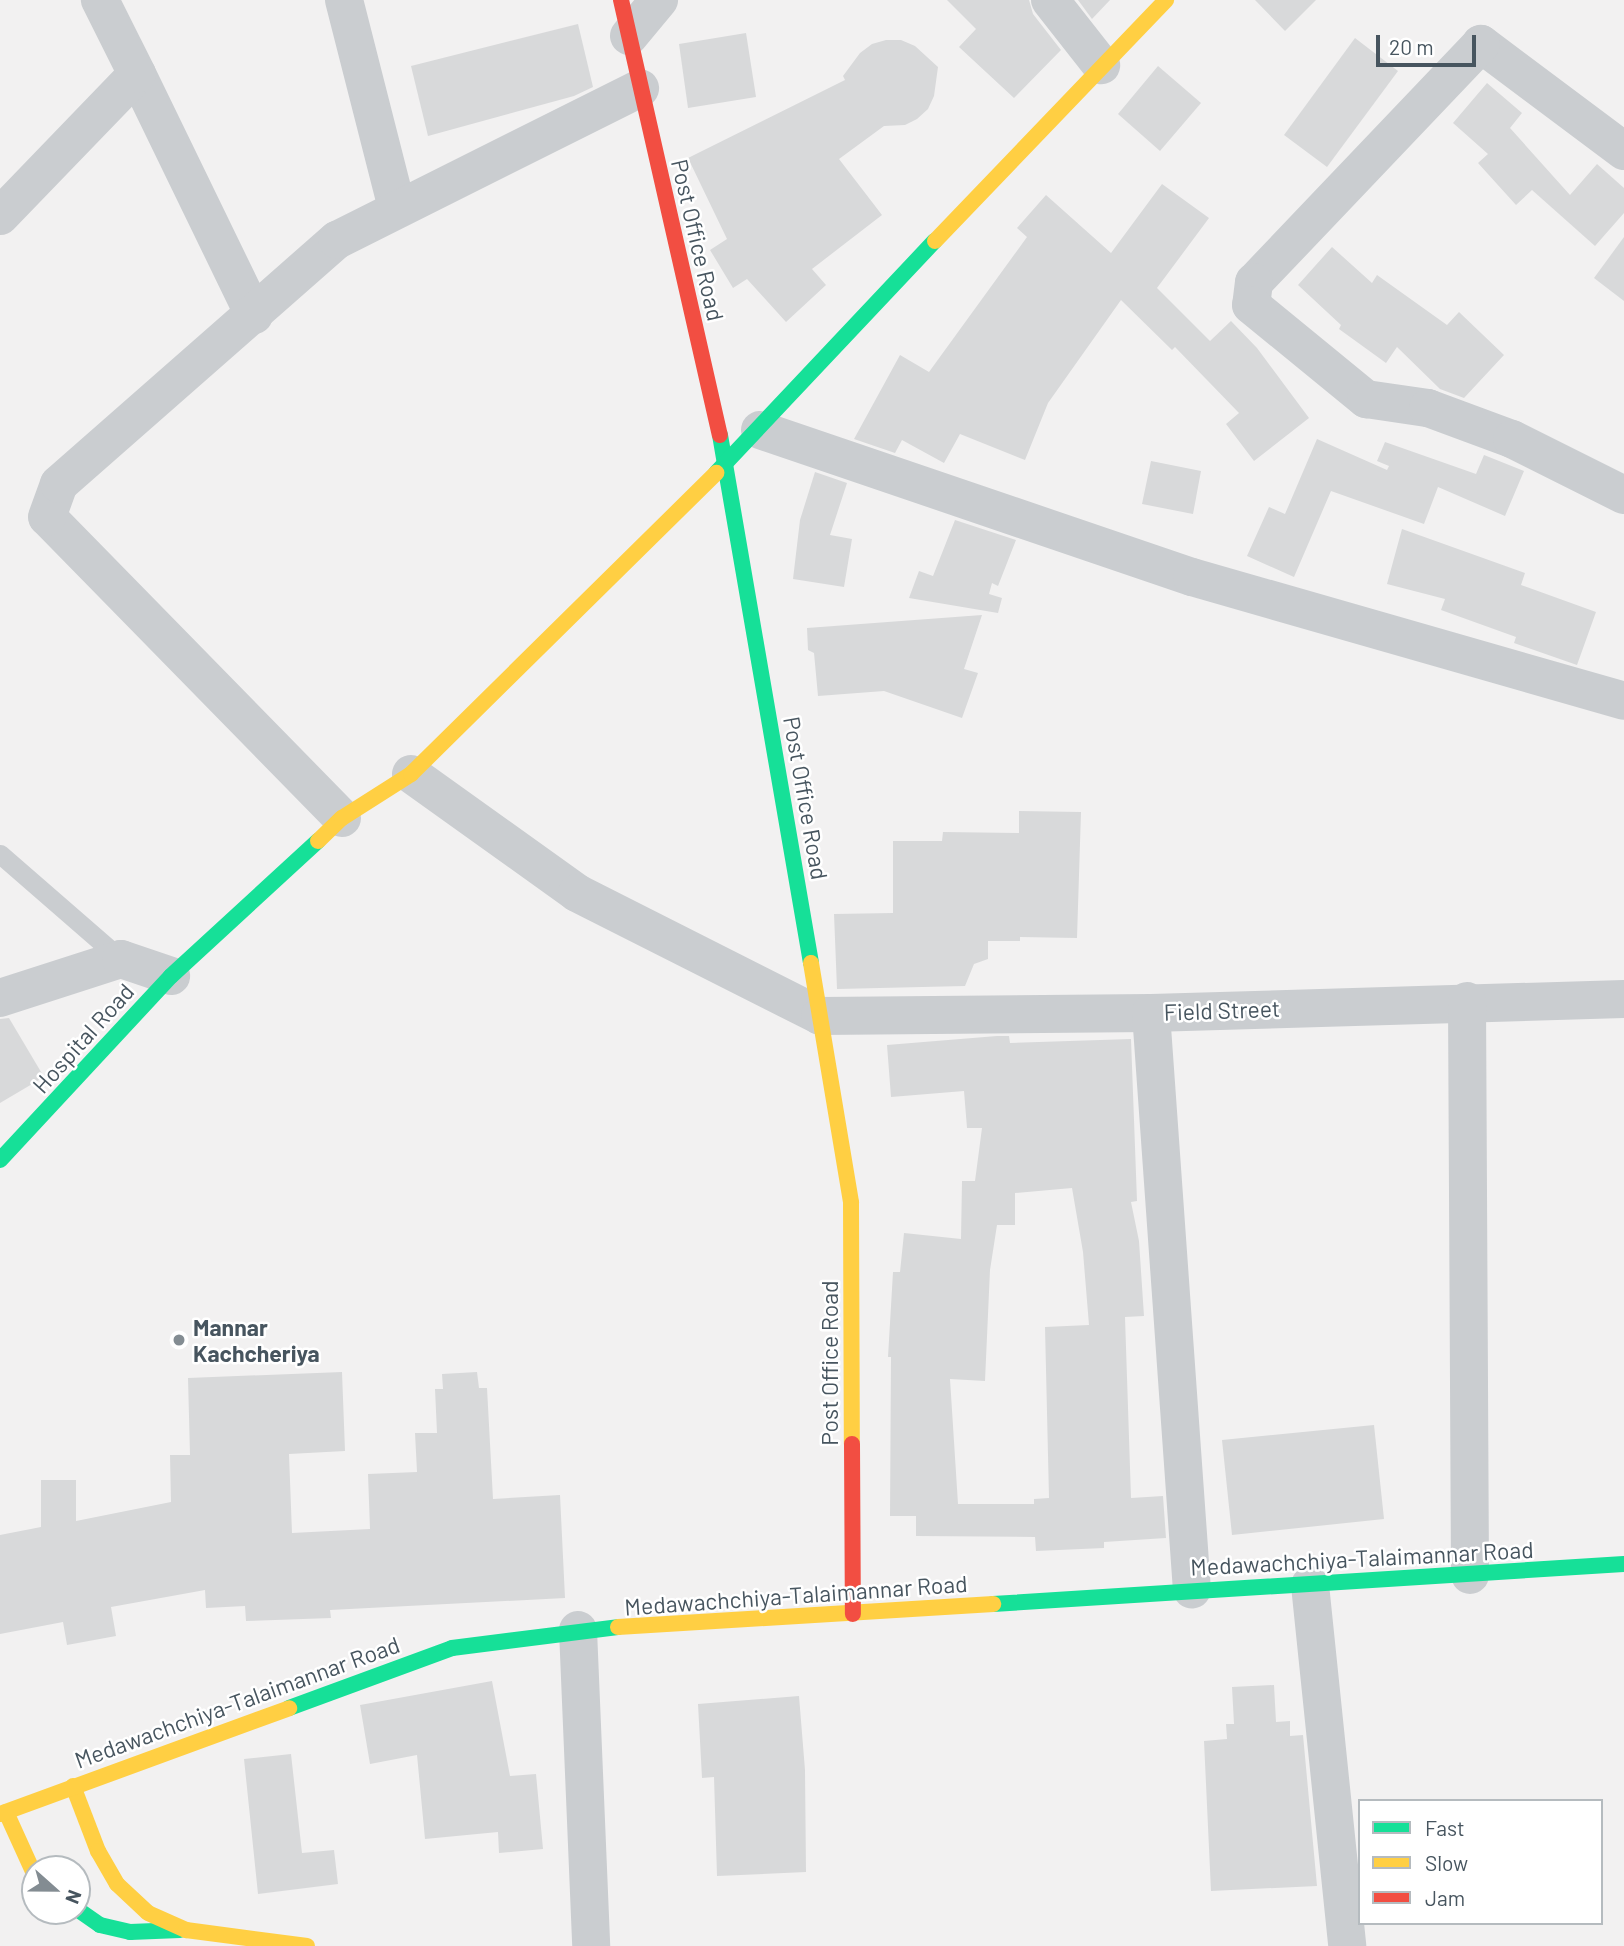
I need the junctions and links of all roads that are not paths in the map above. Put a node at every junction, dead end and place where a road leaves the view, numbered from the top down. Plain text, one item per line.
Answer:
1 (100, 0) edge
2 (344, 0) edge
3 (659, 0) edge
4 (1050, 0) edge
5 (1166, 0) edge
6 (625, 18) edge
7 (1101, 65) junction
8 (137, 74) junction
9 (640, 88) junction
10 (1624, 151) edge
11 (397, 208) junction
12 (0, 216) edge
13 (254, 315) junction
14 (760, 430) junction
15 (727, 463) junction
16 (1624, 495) edge
17 (1624, 701) edge
18 (411, 774) junction
19 (342, 818) junction
20 (0, 854) edge
21 (121, 959) junction
22 (171, 975) junction
23 (0, 998) edge
24 (1624, 999) edge
25 (1466, 1001) junction
26 (1151, 1013) junction
27 (820, 1016) junction
28 (0, 1160) edge
29 (1624, 1564) edge
30 (1470, 1575) junction
31 (1310, 1585) junction
32 (1192, 1590) junction
33 (853, 1614) junction
34 (578, 1630) junction
35 (73, 1786) junction
36 (3, 1813) edge
37 (24, 1855) edge
38 (91, 1919) edge
39 (186, 1930) junction
40 (307, 1946) edge
41 (591, 1946) edge
42 (1347, 1946) edge

1 - 8 street
2 - 11 street
3 - 6 street
4 - 7 street
5 - 7 main road, Hospital Road
6 - 9 main road, Post Office Road
7 - 14 main road, Hospital Road
8 - 12 street
8 - 13 street
9 - 11 street
9 - 15 main road, Post Office Road
10 - 16 street
11 - 13 street
13 - 19 street
14 - 15 main road, Hospital Road
14 - 17 street
15 - 18 main road, Hospital Road
15 - 27 main road, Post Office Road
18 - 19 main road, Hospital Road
18 - 27 street
19 - 22 main road, Hospital Road
20 - 21 lane
21 - 22 street
21 - 23 street
22 - 28 main road, Hospital Road
24 - 25 street, Field Street
25 - 26 street, Field Street
25 - 30 street
26 - 27 street, Field Street
26 - 32 street
27 - 33 main road, Post Office Road
29 - 30 main road, Medawachchiya-Talaimannar Road
30 - 31 main road, Medawachchiya-Talaimannar Road
31 - 32 main road, Medawachchiya-Talaimannar Road
31 - 42 street
32 - 33 main road, Medawachchiya-Talaimannar Road
33 - 34 main road, Medawachchiya-Talaimannar Road
34 - 35 main road, Medawachchiya-Talaimannar Road
34 - 41 street
35 - 36 main road, Medawachchiya-Talaimannar Road
35 - 39 main road
36 - 37 main road
38 - 39 main road
39 - 40 main road

